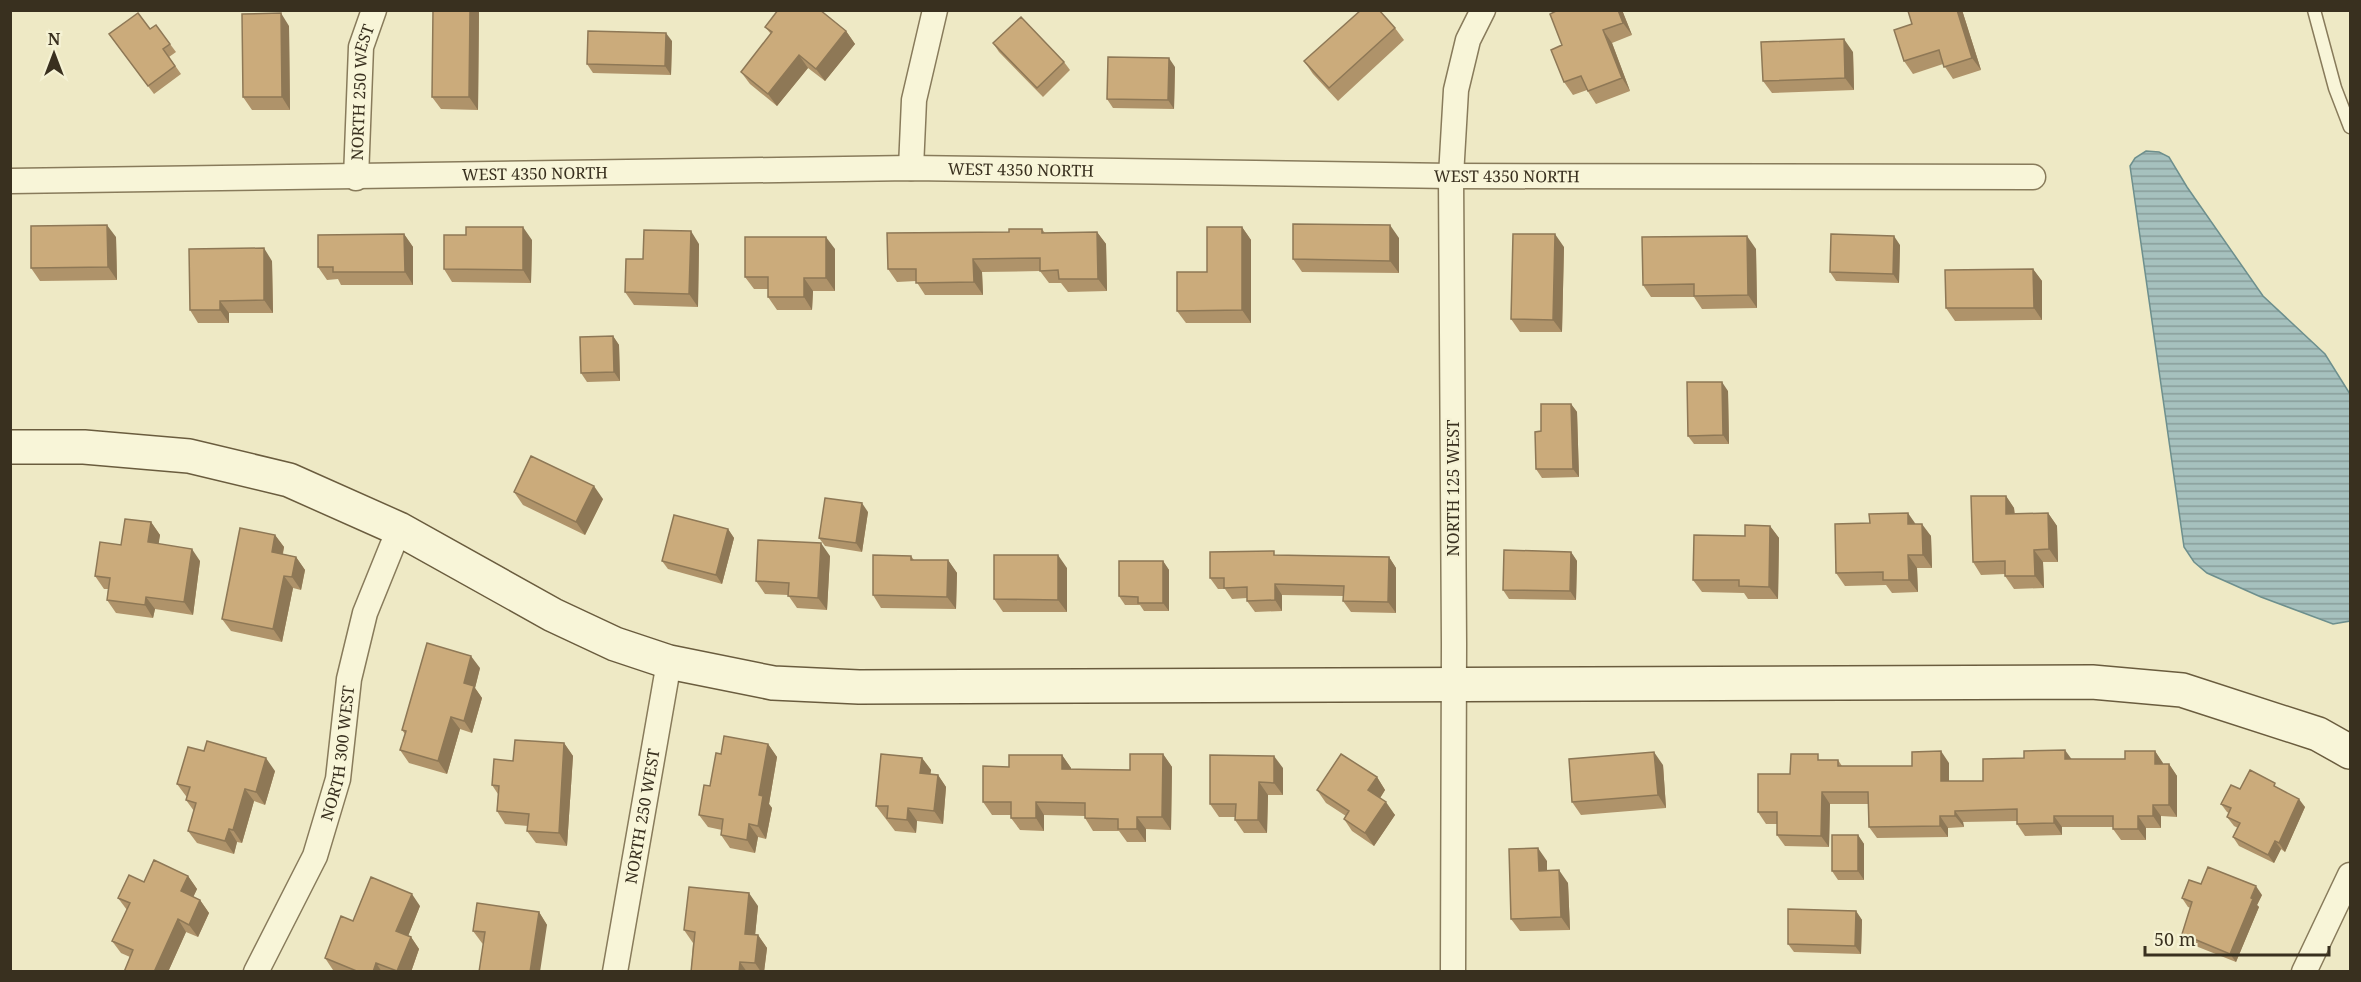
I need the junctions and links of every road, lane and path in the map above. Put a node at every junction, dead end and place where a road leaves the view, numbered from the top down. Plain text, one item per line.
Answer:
1 (374, 10) edge
2 (935, 10) edge
3 (1483, 10) edge
4 (2314, 10) edge
5 (2350, 127) edge
6 (911, 168) junction
7 (1451, 176) junction
8 (2032, 177) dead end
9 (356, 178) junction
10 (10, 181) edge
11 (10, 447) edge
12 (399, 529) junction
13 (669, 662) junction
14 (1454, 685) junction
15 (2350, 752) edge
16 (2350, 875) edge
17 (256, 972) edge
18 (615, 972) edge
19 (1453, 972) edge
20 (2304, 972) edge

1 - 9 street, NORTH 250 WEST
2 - 6 street
3 - 7 street, NORTH 125 WEST
4 - 5 lane
6 - 7 street, WEST 4350 NORTH
6 - 9 street, WEST 4350 NORTH
7 - 8 street, WEST 4350 NORTH
7 - 14 street, NORTH 125 WEST
9 - 10 street, WEST 4350 NORTH
11 - 12 street
12 - 13 street
12 - 17 street, NORTH 300 WEST
13 - 14 street
13 - 18 street, NORTH 250 WEST
14 - 15 street
14 - 19 street, NORTH 125 WEST
16 - 20 street

